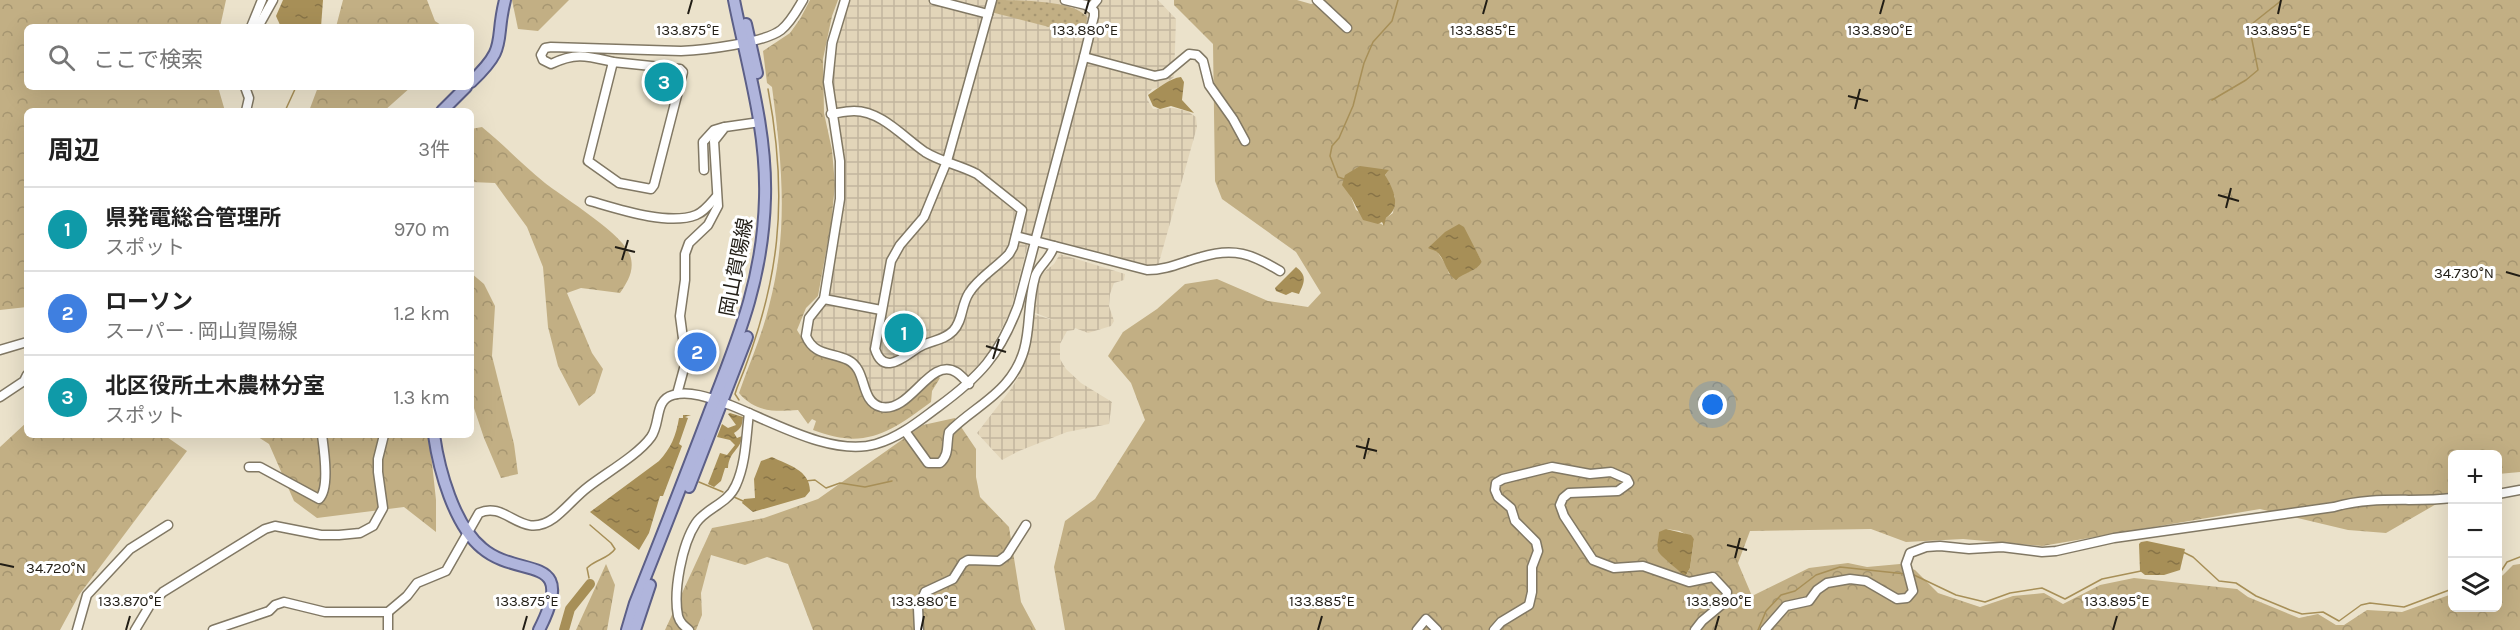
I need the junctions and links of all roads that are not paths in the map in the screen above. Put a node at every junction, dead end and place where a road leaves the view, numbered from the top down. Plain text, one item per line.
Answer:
1 (262, 0) edge
2 (273, 0) edge
3 (506, 0) edge
4 (734, 0) edge
5 (741, 0) edge
6 (803, 0) edge
7 (845, 0) edge
8 (934, 0) edge
9 (992, 0) edge
10 (1065, 0) edge
11 (1097, 0) edge
12 (1317, 0) edge
13 (1090, 8) junction
14 (988, 14) junction
15 (251, 24) edge
16 (260, 24) edge
17 (1347, 28) dead end
18 (746, 41) junction
19 (1084, 57) junction
20 (613, 62) junction
21 (474, 79) edge
22 (246, 90) edge
23 (463, 90) edge
24 (247, 108) edge
25 (445, 108) edge
26 (831, 114) junction
27 (760, 122) junction
28 (725, 127) junction
29 (1245, 141) dead end
30 (947, 161) junction
31 (704, 170) dead end
32 (716, 197) junction
33 (590, 201) dead end
34 (1016, 236) junction
35 (1034, 241) junction
36 (1054, 246) junction
37 (1280, 271) dead end
38 (824, 299) junction
39 (881, 310) junction
40 (24, 343) edge
41 (0, 350) edge
42 (24, 381) edge
43 (969, 384) junction
44 (677, 394) junction
45 (0, 397) edge
46 (719, 401) junction
47 (749, 413) junction
48 (905, 431) junction
49 (322, 438) edge
50 (383, 438) edge
51 (435, 438) edge
52 (249, 467) dead end
53 (2520, 490) edge
54 (2502, 493) edge
55 (2448, 499) edge
56 (168, 525) dead end
57 (1026, 525) dead end
58 (467, 531) junction
59 (388, 612) junction
60 (77, 630) edge
61 (135, 630) edge
62 (213, 630) edge
63 (388, 630) edge
64 (539, 630) edge
65 (627, 630) edge
66 (635, 630) edge
67 (689, 630) edge
68 (919, 630) edge
69 (1417, 630) edge
70 (1437, 630) edge
71 (1494, 630) edge
72 (1695, 630) edge
73 (1765, 630) edge

1 - 15 street
2 - 16 street
3 - 21 main road
4 - 18 main road, 岡山賀陽線
5 - 18 main road, 岡山賀陽線
6 - 18 street
7 - 26 street
8 - 14 street
9 - 14 street
10 - 13 street
11 - 13 street
12 - 17 street
13 - 19 street
14 - 30 street
18 - 20 street
18 - 27 main road, 岡山賀陽線
18 - 46 main road, 岡山賀陽線
19 - 29 street
19 - 35 street
20 - 20 street
22 - 24 street
23 - 25 main road
26 - 30 street
26 - 38 street
27 - 28 street
27 - 46 main road, 岡山賀陽線
28 - 31 street
28 - 32 street
30 - 34 street
30 - 39 street
32 - 33 street
32 - 44 street
34 - 35 street
34 - 39 street
35 - 36 street
35 - 43 street
36 - 37 street
36 - 48 street
38 - 39 street
38 - 43 street
40 - 41 street
42 - 45 street
43 - 48 street
44 - 46 street
44 - 58 street
46 - 47 street
46 - 65 main road, 岡山賀陽線
46 - 66 main road, 岡山賀陽線
47 - 48 street
47 - 67 street
49 - 52 street
50 - 61 street
51 - 58 main road
53 - 54 street
55 - 73 street
56 - 60 street
57 - 68 street
58 - 59 street
58 - 64 main road
59 - 62 street
59 - 63 street
69 - 70 street
71 - 72 street

